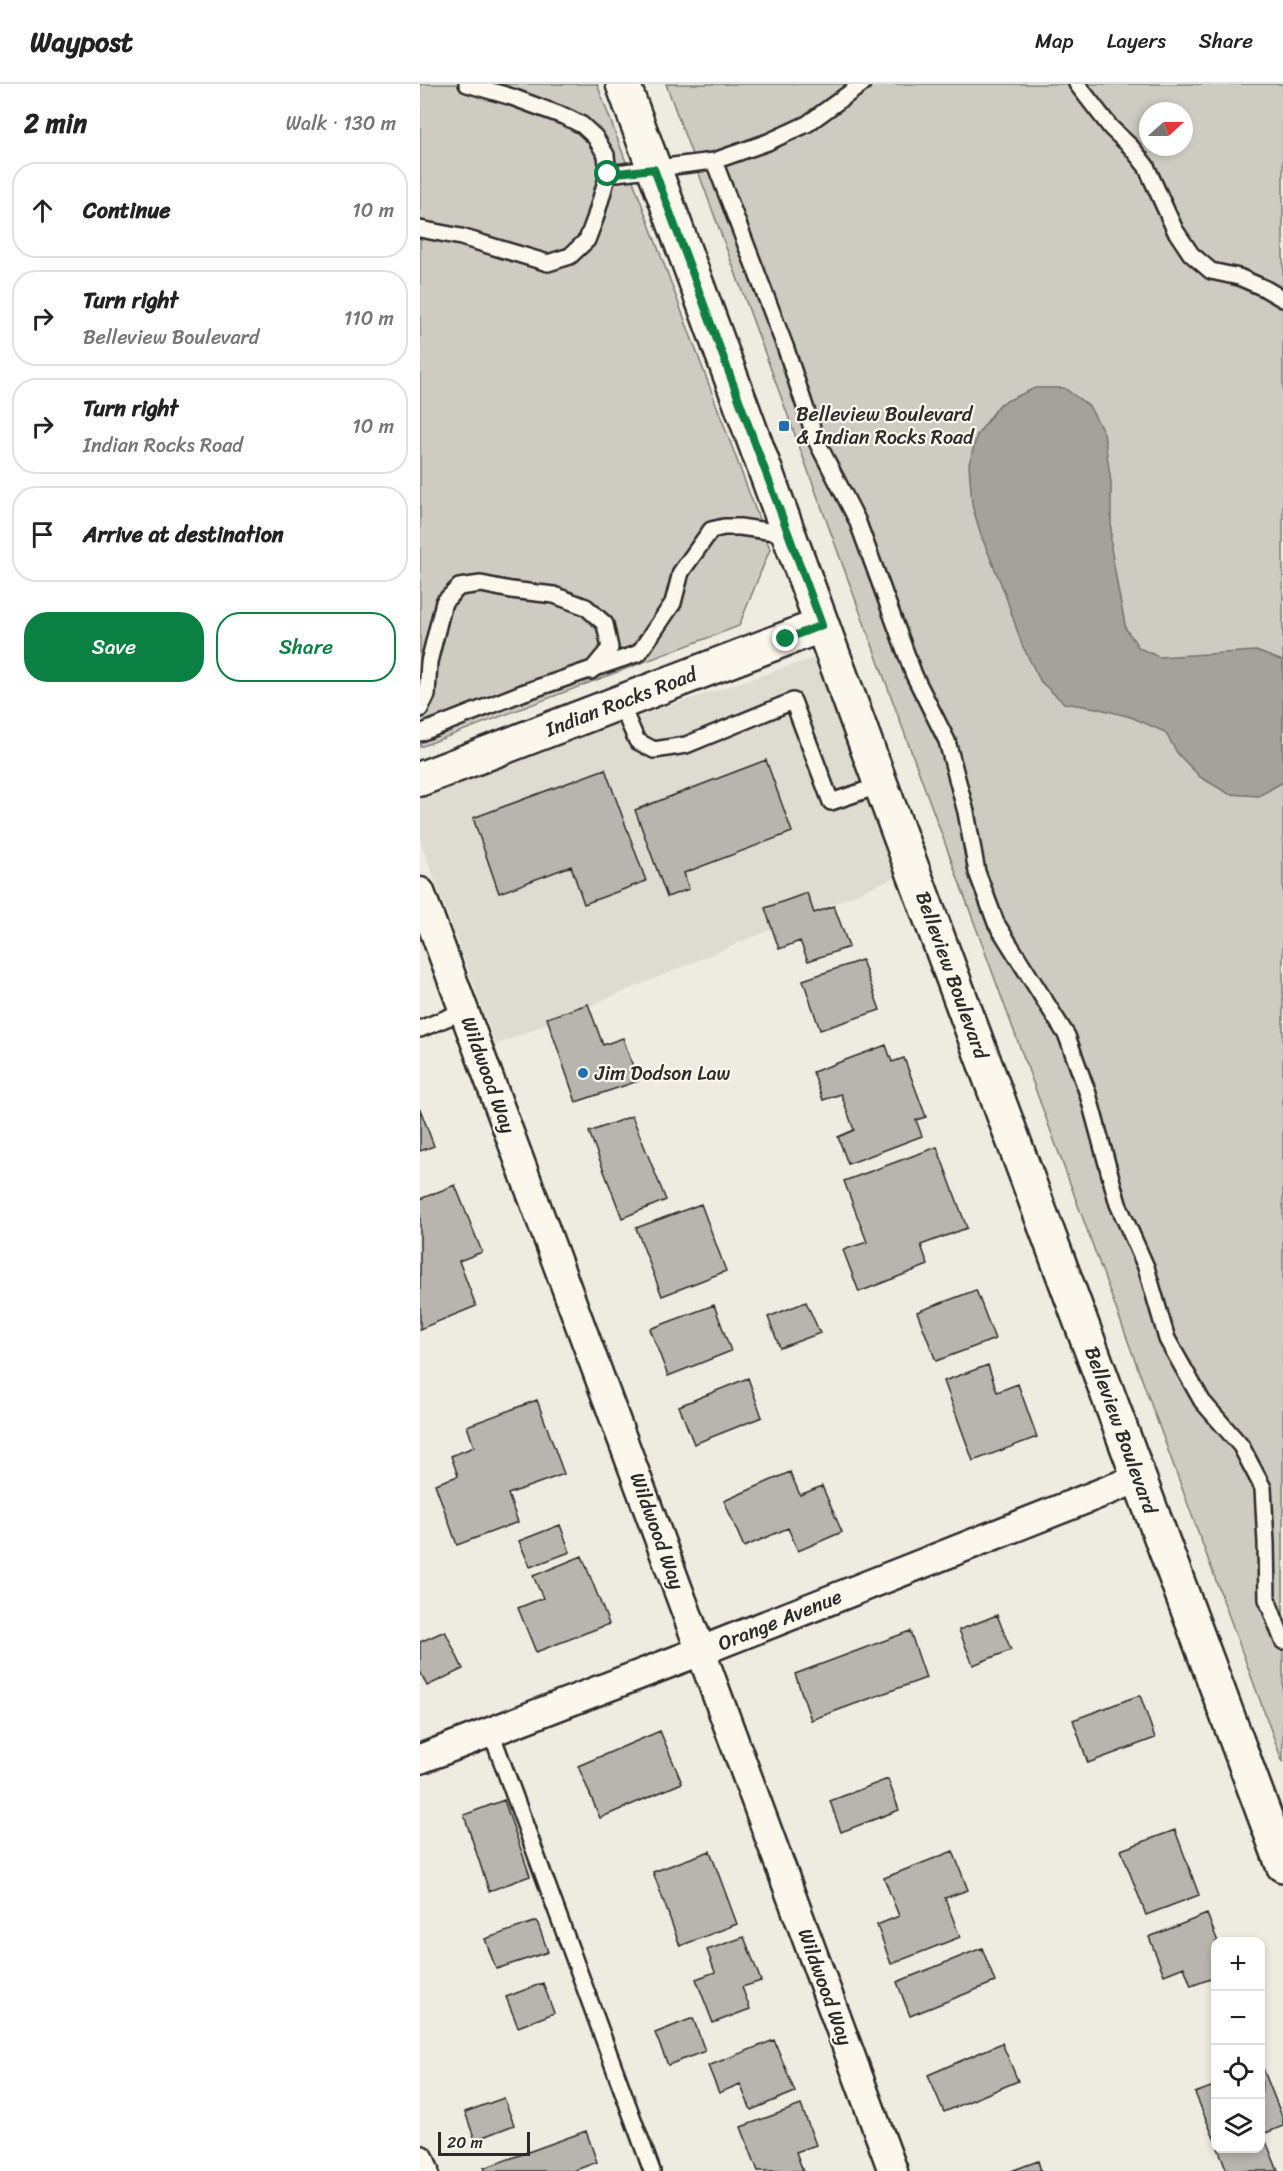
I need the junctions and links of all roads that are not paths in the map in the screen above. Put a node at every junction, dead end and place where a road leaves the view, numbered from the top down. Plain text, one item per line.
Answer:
1 (467, 84) edge
2 (623, 84) edge
3 (862, 84) edge
4 (1077, 84) edge
5 (714, 161) junction
6 (654, 169) junction
7 (608, 174) junction
8 (420, 230) edge
9 (1283, 299) edge
10 (788, 534) junction
11 (822, 625) junction
12 (591, 671) junction
13 (620, 703) junction
14 (420, 709) edge
15 (420, 733) edge
16 (420, 779) edge
17 (881, 785) junction
18 (420, 891) edge
19 (464, 1011) junction
20 (420, 1029) edge
21 (1139, 1478) junction
22 (1283, 1641) edge
23 (701, 1651) junction
24 (491, 1732) junction
25 (420, 1759) edge
26 (1283, 1864) edge
27 (420, 2160) edge
28 (424, 2171) edge
29 (652, 2171) edge
30 (893, 2171) edge

1 - 7 lane
2 - 6 street, Belleview Boulevard
3 - 5 lane
4 - 9 lane
5 - 6 lane
5 - 22 lane
6 - 7 lane
6 - 10 street, Belleview Boulevard
7 - 8 lane
10 - 11 street, Belleview Boulevard
10 - 12 lane
11 - 13 street, Indian Rocks Road
11 - 17 street, Belleview Boulevard
12 - 14 lane
12 - 15 lane
13 - 16 street, Indian Rocks Road
13 - 17 lane
17 - 21 street, Belleview Boulevard
18 - 19 street, Wildwood Way
19 - 20 lane
19 - 23 street, Wildwood Way
21 - 23 street, Orange Avenue
21 - 26 street, Belleview Boulevard
23 - 24 street, Orange Avenue
23 - 30 street, Wildwood Way
24 - 25 street, Orange Avenue
24 - 29 lane
27 - 28 street

